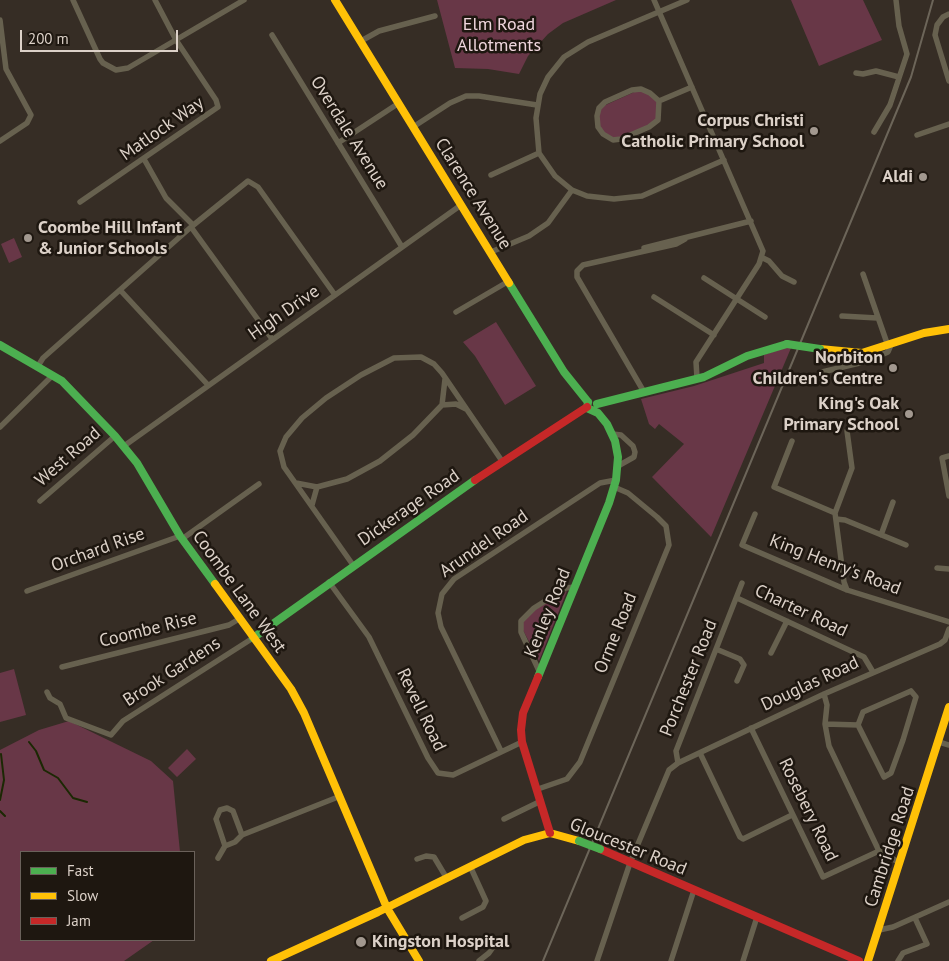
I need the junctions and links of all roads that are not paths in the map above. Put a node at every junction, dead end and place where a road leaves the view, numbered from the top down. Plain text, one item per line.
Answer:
1 (73, 0) edge
2 (155, 0) edge
3 (244, 0) edge
4 (335, 0) edge
5 (654, 0) edge
6 (687, 0) edge
7 (896, 0) edge
8 (660, 13) junction
9 (949, 14) edge
10 (435, 16) dead end
11 (0, 20) edge
12 (272, 35) dead end
13 (176, 40) junction
14 (361, 41) junction
15 (856, 72) dead end
16 (899, 77) junction
17 (949, 81) edge
18 (692, 87) junction
19 (659, 101) junction
20 (399, 103) junction
21 (537, 105) junction
22 (949, 124) edge
23 (413, 127) junction
24 (874, 132) dead end
25 (917, 135) dead end
26 (0, 141) edge
27 (338, 143) junction
28 (540, 153) junction
29 (144, 159) junction
30 (724, 160) junction
31 (491, 176) dead end
32 (572, 190) junction
33 (80, 202) dead end
34 (461, 205) junction
35 (751, 221) junction
36 (192, 226) junction
37 (402, 247) junction
38 (491, 252) junction
39 (762, 258) junction
40 (863, 274) dead end
41 (704, 278) dead end
42 (509, 281) junction
43 (794, 282) dead end
44 (121, 291) junction
45 (335, 294) junction
46 (654, 297) dead end
47 (738, 300) junction
48 (456, 312) dead end
49 (842, 316) dead end
50 (764, 317) dead end
51 (876, 318) junction
52 (949, 329) edge
53 (714, 335) junction
54 (272, 339) junction
55 (0, 345) edge
56 (889, 345) junction
57 (38, 366) junction
58 (822, 372) dead end
59 (53, 375) junction
60 (445, 378) junction
61 (697, 378) junction
62 (208, 385) junction
63 (644, 392) junction
64 (587, 404) junction
65 (442, 405) junction
66 (596, 407) junction
67 (468, 410) junction
68 (0, 427) edge
69 (847, 431) dead end
70 (613, 434) junction
71 (115, 436) junction
72 (792, 441) dead end
73 (124, 446) junction
74 (949, 456) edge
75 (502, 461) junction
76 (618, 466) junction
77 (296, 483) junction
78 (260, 484) dead end
79 (615, 484) junction
80 (948, 485) edge
81 (317, 487) junction
82 (949, 496) edge
83 (40, 500) dead end
84 (893, 502) dead end
85 (312, 506) junction
86 (755, 514) dead end
87 (836, 516) junction
88 (880, 535) junction
89 (181, 538) junction
90 (906, 545) dead end
91 (353, 565) junction
92 (937, 568) dead end
93 (949, 569) edge
94 (329, 582) junction
95 (742, 583) dead end
96 (575, 587) junction
97 (848, 590) junction
98 (27, 591) dead end
99 (737, 598) junction
100 (239, 619) junction
101 (786, 621) junction
102 (949, 622) edge
103 (949, 630) edge
104 (253, 638) junction
105 (716, 649) junction
106 (772, 653) dead end
107 (62, 667) dead end
108 (873, 672) junction
109 (540, 673) junction
110 (737, 681) dead end
111 (47, 692) dead end
112 (824, 694) junction
113 (949, 707) edge
114 (825, 724) junction
115 (858, 725) junction
116 (751, 728) junction
117 (522, 742) junction
118 (939, 742) junction
119 (949, 745) edge
120 (502, 751) junction
121 (700, 753) junction
122 (678, 763) junction
123 (538, 789) junction
124 (338, 797) junction
125 (541, 801) junction
126 (792, 815) junction
127 (504, 819) dead end
128 (550, 833) junction
129 (242, 835) junction
130 (225, 846) junction
131 (879, 851) junction
132 (218, 858) dead end
133 (418, 859) dead end
134 (630, 863) junction
135 (900, 863) junction
136 (470, 866) junction
137 (446, 877) junction
138 (694, 890) junction
139 (949, 902) edge
140 (387, 908) junction
141 (757, 917) junction
142 (462, 918) dead end
143 (915, 918) junction
144 (879, 930) junction
145 (496, 943) dead end
146 (480, 951) dead end
147 (484, 957) junction
148 (271, 961) edge
149 (419, 961) edge
150 (479, 961) edge
151 (598, 961) edge
152 (671, 961) edge
153 (743, 961) edge
154 (859, 961) edge
155 (868, 961) edge
156 (898, 961) edge

1 - 13 street
2 - 13 street
3 - 13 street
4 - 14 street, Clarence Avenue
5 - 8 street
6 - 8 street
7 - 16 street
8 - 18 street
8 - 21 street
9 - 17 street
10 - 14 street
11 - 26 street
12 - 27 street, Overdale Avenue
13 - 29 street, Matlock Way
14 - 20 street, Clarence Avenue
15 - 16 street
16 - 24 street
18 - 19 street
18 - 30 street
19 - 19 street
20 - 23 street, Clarence Avenue
20 - 27 street
21 - 23 street
21 - 28 street
22 - 25 street
23 - 34 street, Clarence Avenue
27 - 37 street, Overdale Avenue
28 - 31 street
28 - 32 street
29 - 33 street, Matlock Way
29 - 36 street
30 - 32 street
30 - 35 street
32 - 38 street
34 - 37 street, High Drive
34 - 38 street, Clarence Avenue
35 - 39 street
35 - 63 street
36 - 44 street
36 - 45 street
36 - 54 street
37 - 45 street, High Drive
38 - 42 street, Clarence Avenue
39 - 43 street
39 - 47 street
40 - 51 street
41 - 47 street
42 - 48 street
42 - 64 street, Clarence Avenue
44 - 57 street
44 - 62 street
45 - 54 street, High Drive
46 - 53 street
47 - 50 street
47 - 53 street
49 - 51 street
51 - 56 street
52 - 56 street
53 - 61 street
54 - 62 street, High Drive
55 - 57 street, Coombe Lane West
56 - 58 street
56 - 61 street, bridge
57 - 59 street, Coombe Lane West
59 - 68 street
59 - 71 street, Coombe Lane West
60 - 65 street
60 - 67 street
60 - 77 street
61 - 63 street
62 - 73 street, High Drive
63 - 66 street
64 - 66 street
64 - 75 street, Dickerage Road
65 - 67 street
65 - 81 street
66 - 70 street, Kenley Road
67 - 75 street
69 - 87 street
70 - 76 street, Kenley Road
70 - 76 street
71 - 73 street, Coombe Lane West
71 - 83 street, West Road
72 - 87 street
73 - 89 street, Coombe Lane West
74 - 80 street
75 - 91 street, Dickerage Road
76 - 79 street, Kenley Road
77 - 81 street
77 - 85 street
78 - 89 street, Orchard Rise
79 - 96 street, Kenley Road
79 - 120 street, Arundel Road
79 - 123 street, Orme Road
80 - 82 street
81 - 85 street
84 - 88 street
85 - 91 street
86 - 97 street, King Henry's Road
87 - 88 street
87 - 97 street
88 - 90 street
89 - 98 street, Orchard Rise
89 - 100 street, Coombe Lane West
91 - 94 street, Dickerage Road
92 - 93 street
94 - 104 street, Dickerage Road
94 - 120 street, Revell Road
95 - 99 street, Porchester Road
96 - 109 street, Kenley Road
96 - 109 street
97 - 102 street, King Henry's Road
99 - 101 street, Charter Road
99 - 105 street, Porchester Road
100 - 104 street, Coombe Lane West
100 - 107 street, Coombe Rise
101 - 106 street
101 - 108 street, Charter Road
103 - 108 street, Douglas Road
104 - 111 street, Brook Gardens
104 - 124 street, Coombe Lane West
105 - 110 street
105 - 122 street, Porchester Road
108 - 112 street, Douglas Road
109 - 117 street, Kenley Road
112 - 114 street
112 - 116 street, Douglas Road
113 - 118 street, Cambridge Road
114 - 115 street
114 - 131 street
115 - 115 street
116 - 121 street, Douglas Road
116 - 126 street, Rosebery Road
117 - 120 street, Revell Road
117 - 123 street, Kenley Road
118 - 119 street
118 - 135 street, Cambridge Road
121 - 122 street, Douglas Road
121 - 126 street
122 - 134 street, Porchester Road
123 - 125 street, Kenley Road
124 - 129 street
124 - 140 street, Coombe Lane West
125 - 127 street
125 - 128 street, Kenley Road
126 - 131 street, Rosebery Road
128 - 134 street, Gloucester Road, bridge
128 - 136 street, Gloucester Road
129 - 130 street
129 - 130 street
130 - 132 street
131 - 135 street
133 - 137 street
134 - 138 street, Gloucester Road
134 - 151 street, Porchester Road
135 - 144 street, Cambridge Road
136 - 137 street, Gloucester Road
136 - 142 street
137 - 140 street, Gloucester Road
138 - 141 street, Gloucester Road
138 - 152 street
139 - 143 street
140 - 148 street, Gloucester Road
140 - 149 street, Coombe Lane West
141 - 153 street
141 - 154 street, Gloucester Road
143 - 144 street
143 - 156 street
144 - 155 street, Cambridge Road
145 - 147 street
146 - 147 street
147 - 150 street

